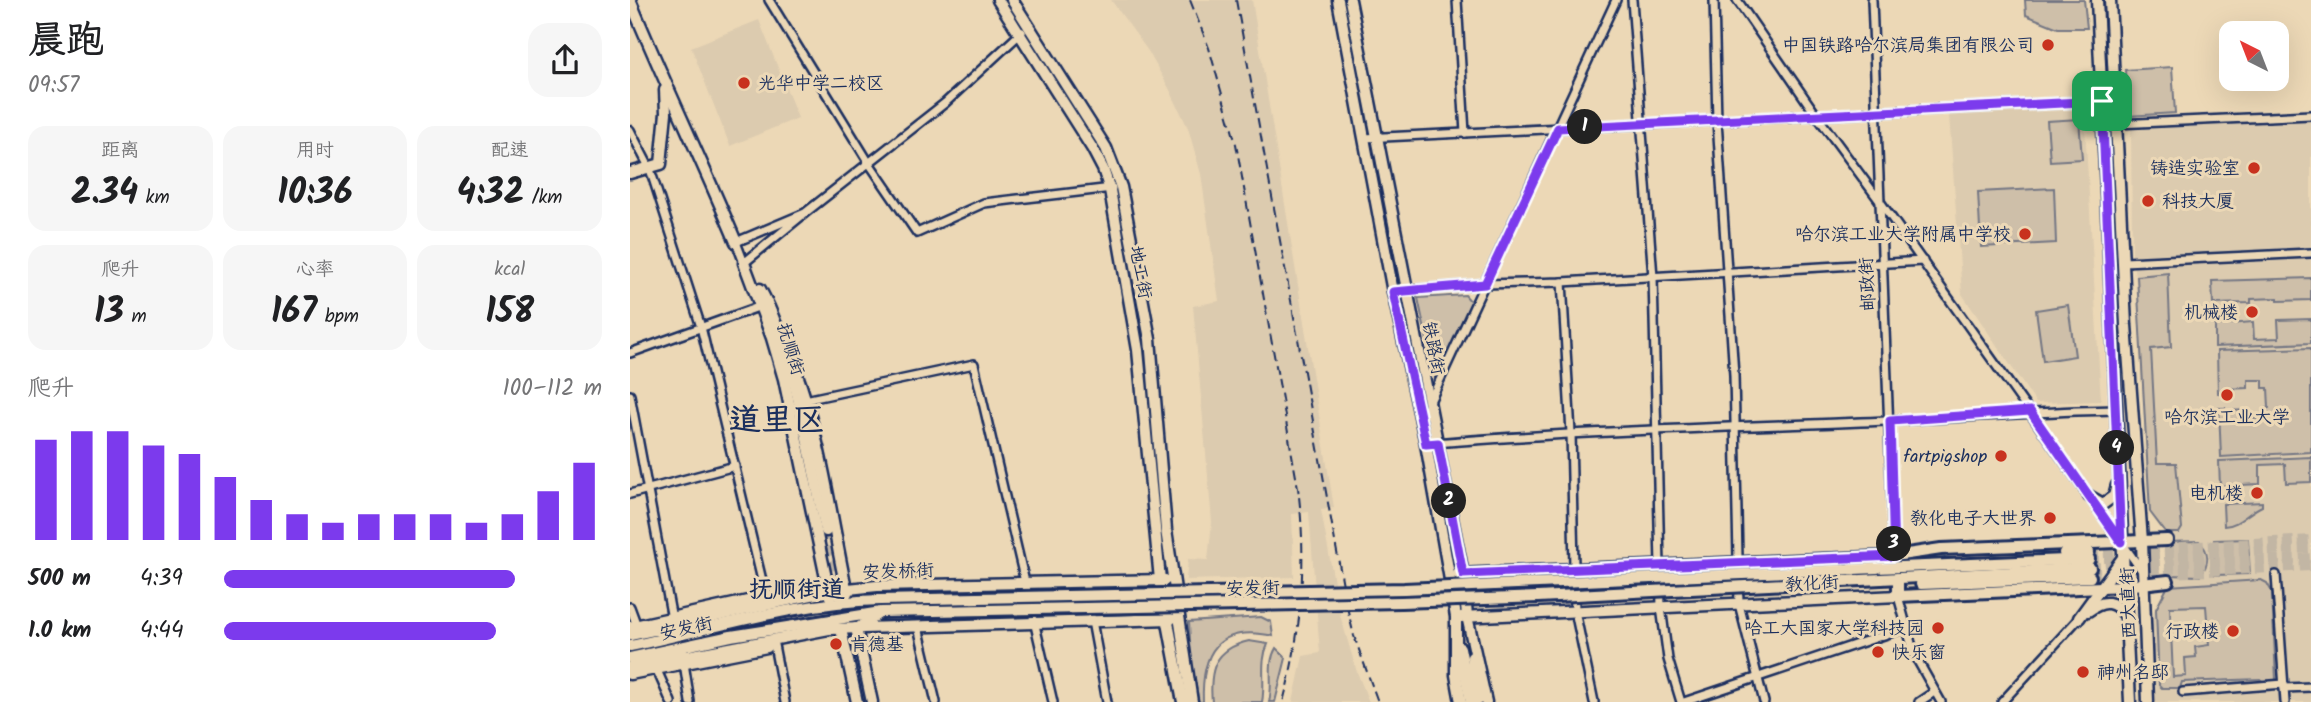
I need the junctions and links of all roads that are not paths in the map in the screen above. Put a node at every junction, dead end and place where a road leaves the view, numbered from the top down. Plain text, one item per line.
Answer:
1 (630, 0) edge
2 (769, 0) edge
3 (998, 0) edge
4 (1012, 0) edge
5 (1338, 0) edge
6 (1350, 0) edge
7 (1457, 0) edge
8 (1616, 0) edge
9 (1632, 0) edge
10 (1714, 0) edge
11 (1737, 0) edge
12 (1872, 0) edge
13 (2097, 0) edge
14 (2110, 0) edge
15 (1029, 26) junction
16 (1020, 34) junction
17 (665, 85) junction
18 (2102, 101) junction
19 (1876, 113) junction
20 (2311, 115) edge
21 (1817, 116) junction
22 (1717, 121) junction
23 (1643, 124) junction
24 (2117, 124) junction
25 (1558, 128) junction
26 (630, 130) edge
27 (1465, 133) junction
28 (1364, 138) junction
29 (1377, 138) junction
30 (869, 163) junction
31 (650, 169) junction
32 (630, 173) edge
33 (1121, 187) junction
34 (1109, 189) junction
35 (1879, 200) junction
36 (805, 213) junction
37 (736, 242) junction
38 (2311, 253) edge
39 (1923, 261) junction
40 (744, 262) junction
41 (2124, 262) junction
42 (1884, 264) junction
43 (1727, 273) junction
44 (1653, 277) junction
45 (1562, 282) junction
46 (1485, 284) junction
47 (1407, 291) junction
48 (1393, 292) junction
49 (761, 306) junction
50 (701, 327) junction
51 (777, 330) junction
52 (630, 354) edge
53 (630, 396) edge
54 (805, 400) junction
55 (1429, 404) junction
56 (2116, 410) junction
57 (2030, 411) junction
58 (1421, 421) junction
59 (1890, 421) junction
60 (1735, 425) junction
61 (1659, 428) junction
62 (1571, 433) junction
63 (1438, 443) junction
64 (1426, 444) junction
65 (735, 466) junction
66 (2119, 471) junction
67 (649, 489) junction
68 (630, 494) edge
69 (2089, 496) junction
70 (826, 531) tunnel mouth
71 (2167, 540) dead end
72 (2141, 541) junction
73 (2121, 542) junction
74 (2122, 558) junction
75 (1737, 563) junction
76 (1659, 567) junction
77 (1573, 570) junction
78 (2143, 572) junction
79 (1879, 573) junction
80 (1449, 574) junction
81 (1463, 574) junction
82 (2276, 575) dead end
83 (1896, 576) junction
84 (1160, 580) junction
85 (1172, 580) junction
86 (2168, 581) dead end
87 (1024, 583) junction
88 (1085, 583) junction
89 (2143, 584) junction
90 (2124, 586) junction
91 (2102, 587) junction
92 (848, 595) junction
93 (766, 597) joint
94 (830, 597) junction
95 (1739, 604) junction
96 (630, 607) edge
97 (1661, 607) junction
98 (1575, 611) junction
99 (881, 612) junction
100 (2126, 616) junction
101 (1461, 617) junction
102 (2079, 618) junction
103 (672, 619) junction
104 (1167, 619) junction
105 (1178, 619) junction
106 (1091, 620) junction
107 (817, 621) junction
108 (1033, 623) junction
109 (634, 626) edge
110 (918, 627) junction
111 (848, 628) junction
112 (1905, 628) junction
113 (653, 630) junction
114 (729, 630) junction
115 (630, 635) edge
116 (774, 645) joint
117 (630, 646) edge
118 (630, 657) edge
119 (684, 663) junction
120 (657, 664) junction
121 (630, 667) edge
122 (630, 674) edge
123 (1756, 678) junction
124 (2284, 686) junction
125 (2311, 687) edge
126 (1934, 692) junction
127 (2183, 692) dead end
128 (1477, 701) edge
129 (671, 702) edge
130 (690, 702) edge
131 (785, 702) edge
132 (857, 702) edge
133 (872, 702) edge
134 (936, 702) edge
135 (1053, 702) edge
136 (1107, 702) edge
137 (1183, 702) edge
138 (1192, 702) edge
139 (1461, 702) edge
140 (1594, 702) edge
141 (1683, 702) edge
142 (1764, 702) edge
143 (1919, 702) edge
144 (1941, 702) edge
145 (2002, 702) edge
146 (2130, 702) edge
147 (2148, 702) edge
148 (2285, 702) edge

1 - 17 main road
2 - 30 street
3 - 16 main road, 地工街
4 - 15 main road, 地工街
5 - 28 main road, 铁路街
6 - 29 main road, 铁路街
7 - 27 street
8 - 25 street
9 - 23 street
10 - 22 street
11 - 21 street
12 - 19 street, 邮政街
13 - 18 main road, 西大直街
14 - 24 main road, 西大直街
15 - 16 street
15 - 33 main road, 地工街
16 - 30 street
16 - 34 main road, 地工街
17 - 31 main road
17 - 37 main road
18 - 19 street
18 - 56 main road, 西大直街
19 - 21 street
19 - 35 street, 邮政街
20 - 24 street
21 - 22 street
21 - 35 street
22 - 23 street
22 - 43 street
23 - 25 street
23 - 44 street
24 - 41 main road, 西大直街
25 - 27 street
25 - 46 street
26 - 31 street
27 - 29 street
28 - 29 street
28 - 48 main road, 铁路街
29 - 47 main road, 铁路街
30 - 34 street
30 - 36 street
31 - 32 main road
31 - 50 street
33 - 34 street
33 - 85 main road, 地工街
34 - 84 main road, 地工街
35 - 39 street
35 - 42 street, 邮政街
36 - 37 street
36 - 40 street
37 - 40 street
38 - 41 street
39 - 42 street
39 - 57 street
40 - 49 main road, 抚顺街
40 - 51 main road, 抚顺街
41 - 72 main road, 西大直街
42 - 43 street
42 - 59 street, 邮政街
43 - 44 street
43 - 60 street
44 - 45 street
44 - 61 street
45 - 46 street
45 - 62 street
46 - 47 street
46 - 55 street
47 - 48 street
47 - 55 main road, 铁路街
48 - 58 main road, 铁路街
49 - 50 street
49 - 94 main road, 抚顺街
50 - 52 street
50 - 65 street
51 - 54 main road, 抚顺街
51 - 70 main road, 抚顺街
53 - 67 street
54 - 87 street
54 - 92 main road, 抚顺街
55 - 58 street
55 - 63 main road, 铁路街
56 - 57 street
56 - 66 main road, 西大直街
57 - 59 street
57 - 69 street
58 - 64 main road, 铁路街
59 - 60 street
59 - 83 street, 邮政街
60 - 61 street
60 - 75 street
61 - 62 street
61 - 76 street
62 - 63 street
62 - 77 street
63 - 64 street
63 - 81 main road, 铁路街
64 - 80 main road, 铁路街
65 - 67 street
65 - 93 street
66 - 69 main road
66 - 73 main road, 西大直街
67 - 68 street
67 - 103 street
69 - 73 street
71 - 72 highway, 教化街
72 - 73 highway, 教化街
72 - 78 main road, 西大直街
73 - 74 main road, 西大直街
73 - 78 street
73 - 83 highway, 教化街
74 - 90 main road, 西大直街
74 - 91 main road
75 - 76 main road, 教化街
75 - 83 main road, 教化街
75 - 95 street
76 - 77 main road, 教化街
76 - 97 street
77 - 81 main road, 教化街
77 - 98 street
78 - 89 main road, 西大直街
79 - 83 highway, 教化街
79 - 92 highway, 安发街, bridge
79 - 99 highway, 安发街, bridge
80 - 81 main road, 教化街
80 - 101 main road, 铁路街
81 - 101 main road, 铁路街
82 - 124 street
83 - 83 highway, 教化街
83 - 91 highway, 教化街
83 - 95 main road, 教化街
83 - 112 street, 邮政街
84 - 85 main road, 安发桥街
84 - 88 main road, 安发桥街
84 - 104 main road, 地工街
85 - 105 main road, 地工街
86 - 89 highway, 教化街
87 - 88 main road, 安发桥街
87 - 92 main road, 安发桥街
87 - 108 street
88 - 106 street
89 - 90 highway, 教化街
89 - 147 main road, 西大直街
90 - 91 highway, 教化街
90 - 100 main road, 西大直街
91 - 102 main road
92 - 94 highway, 安发街
93 - 103 main road, 安发街
94 - 113 main road
94 - 114 highway, 安发街
95 - 97 main road, 教化街
95 - 123 street
96 - 109 street
97 - 98 main road, 教化街
97 - 141 street
98 - 101 main road, 教化街
98 - 140 street
99 - 107 highway, 安发街
99 - 111 highway
100 - 102 main road
100 - 146 main road, 西大直街
101 - 128 main road
101 - 128 main road, 铁路街
101 - 139 main road, 铁路街
102 - 145 street
103 - 109 main road, 安发街
104 - 105 main road
104 - 106 main road
104 - 137 main road, 地工街
105 - 138 main road, 地工街
106 - 108 main road
106 - 136 street
107 - 111 highway
107 - 114 highway, 安发街
108 - 110 main road
108 - 135 street
110 - 111 main road
110 - 134 street
111 - 120 main road, 安发街
111 - 132 main road
111 - 133 main road
112 - 123 street
112 - 126 street, 邮政街
113 - 114 highway
113 - 115 main road
114 - 117 highway, 安发街
114 - 118 highway, 安发街
114 - 120 highway
116 - 119 main road, 安发街
116 - 131 street
119 - 120 main road, 安发街
119 - 130 street
120 - 121 main road, 安发街
120 - 122 main road, 安发街
120 - 129 street
123 - 141 street
123 - 142 street
124 - 125 street
124 - 127 street
124 - 148 street
126 - 143 street
126 - 144 street, 邮政街

